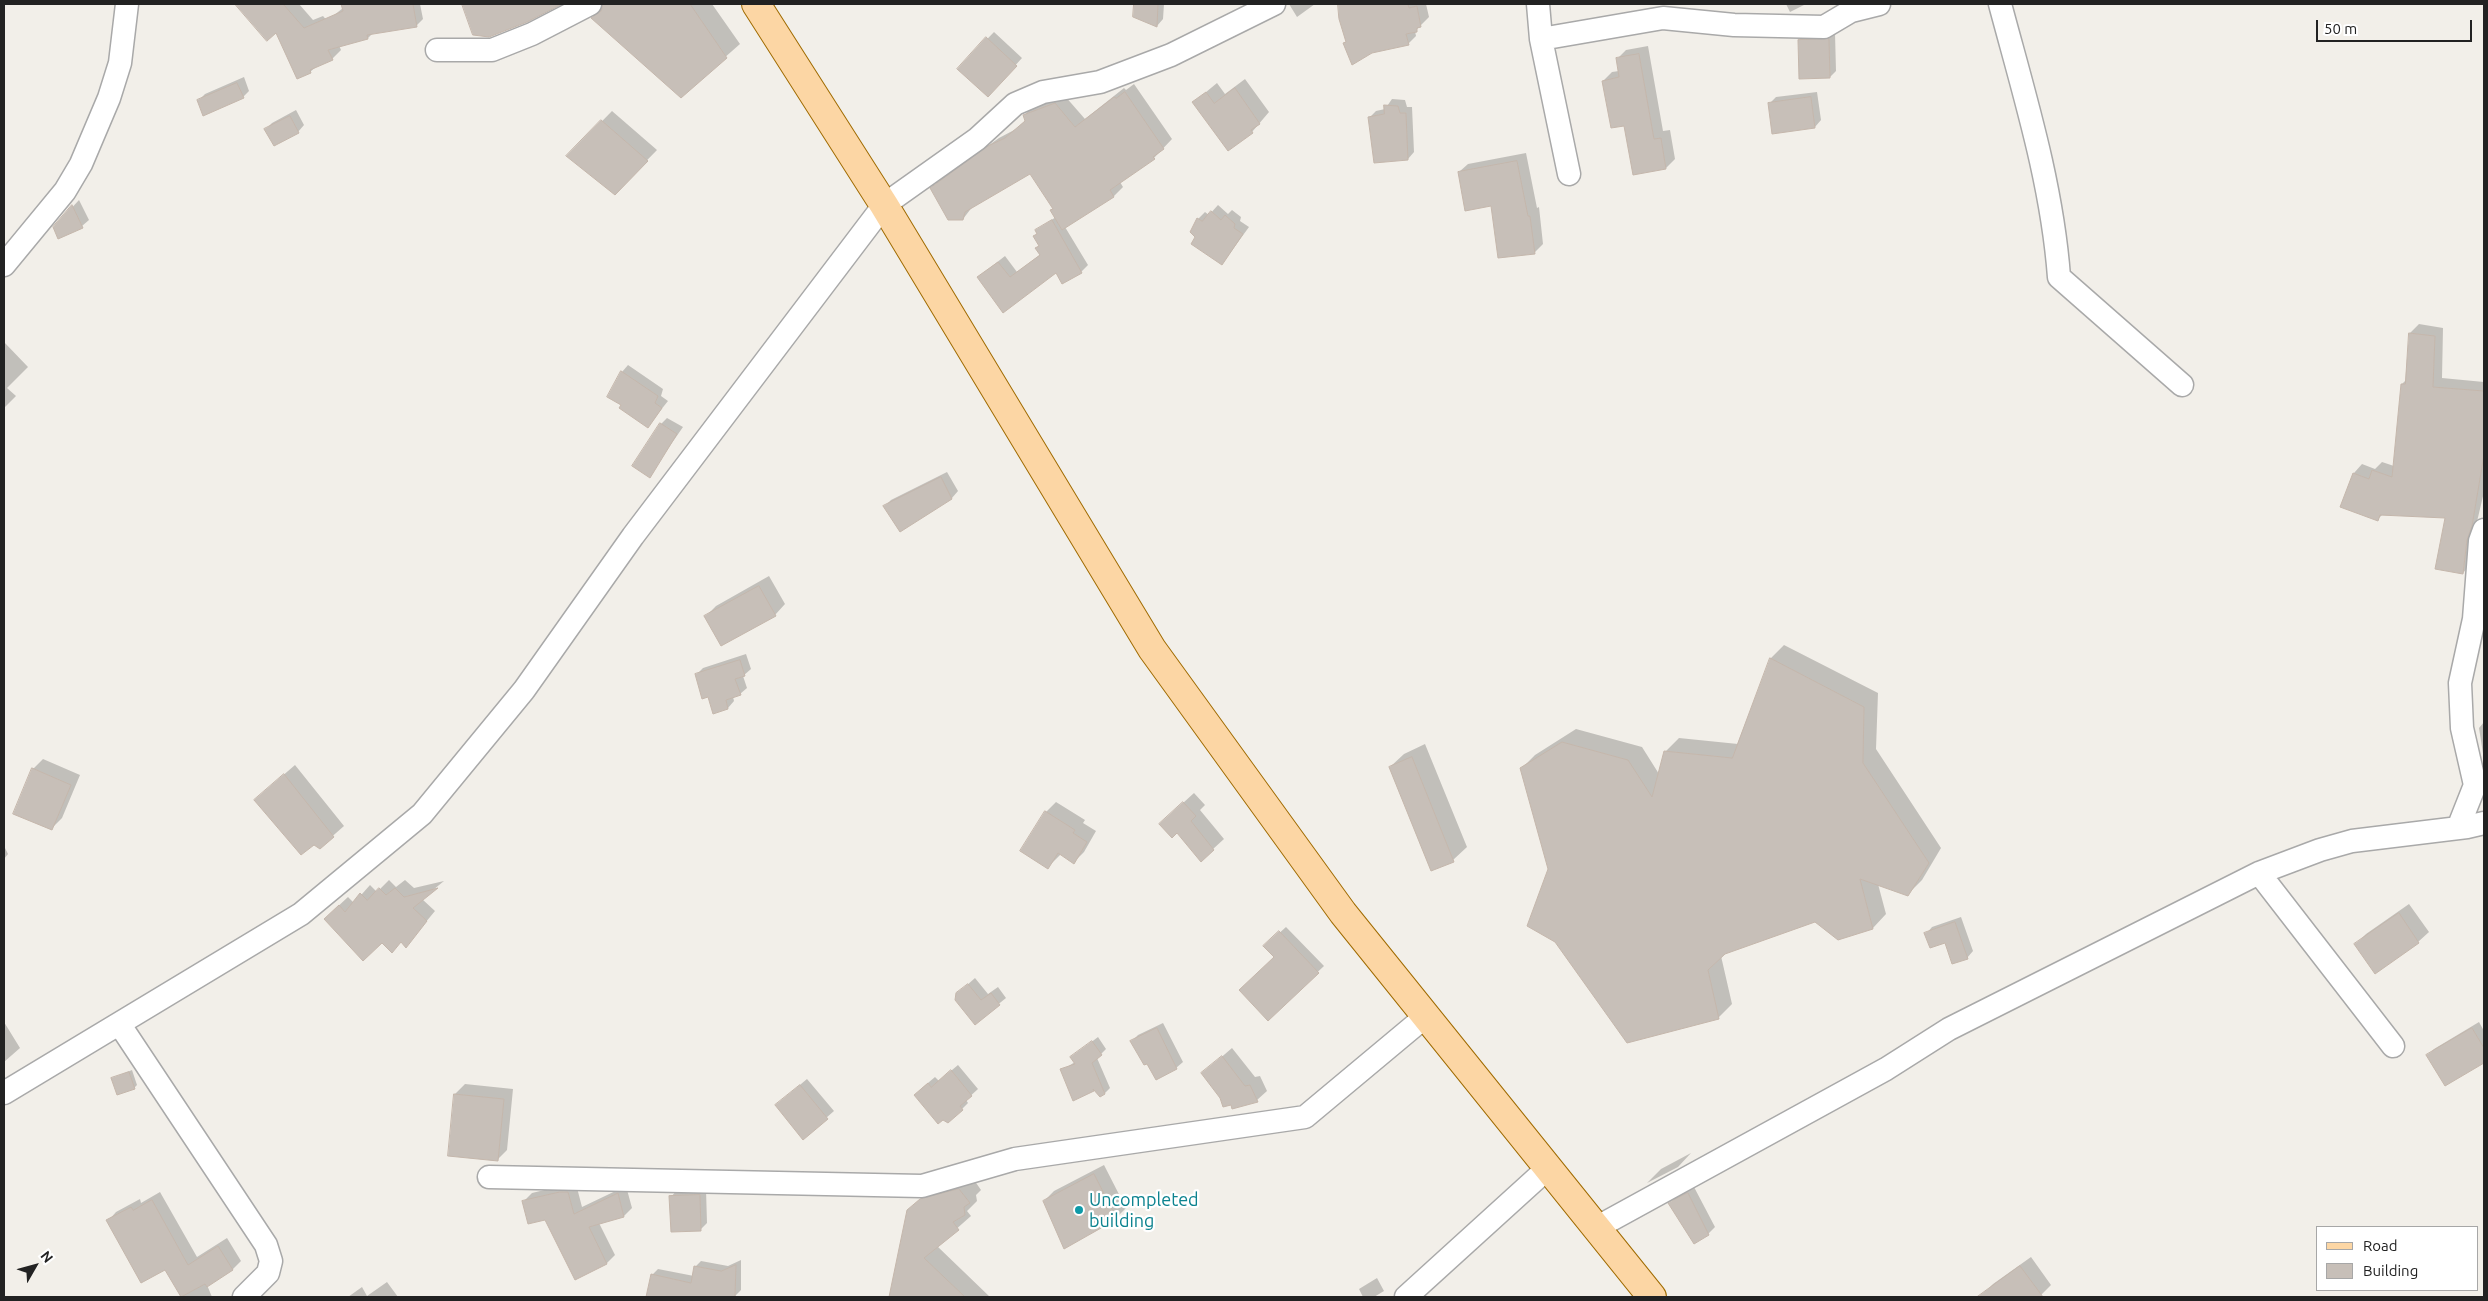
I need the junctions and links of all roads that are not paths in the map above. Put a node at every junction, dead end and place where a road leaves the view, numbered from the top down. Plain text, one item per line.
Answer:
1 (127, 4) edge
2 (590, 4) edge
3 (756, 4) edge
4 (1274, 4) edge
5 (1538, 4) edge
6 (1879, 4) edge
7 (2000, 4) edge
8 (1541, 39) junction
9 (437, 50) dead end
10 (1569, 174) dead end
11 (884, 205) junction
12 (4, 265) edge
13 (2182, 385) dead end
14 (2484, 530) edge
15 (2484, 823) edge
16 (2458, 828) junction
17 (2259, 873) junction
18 (1426, 1016) junction
19 (120, 1025) junction
20 (2393, 1046) dead end
21 (4, 1094) edge
22 (1548, 1168) junction
23 (489, 1177) dead end
24 (1596, 1228) junction
25 (244, 1297) edge
26 (1406, 1297) edge
27 (1652, 1297) edge

1 - 12 street
2 - 9 street
3 - 11 main road
4 - 11 street
5 - 8 street
6 - 8 street
7 - 13 street
8 - 10 street
11 - 18 main road
11 - 19 street
14 - 16 street
15 - 16 street
16 - 17 street
17 - 20 street
17 - 24 street
18 - 22 main road
18 - 23 street
19 - 21 street
19 - 25 street
22 - 24 main road
22 - 26 street
24 - 27 main road

